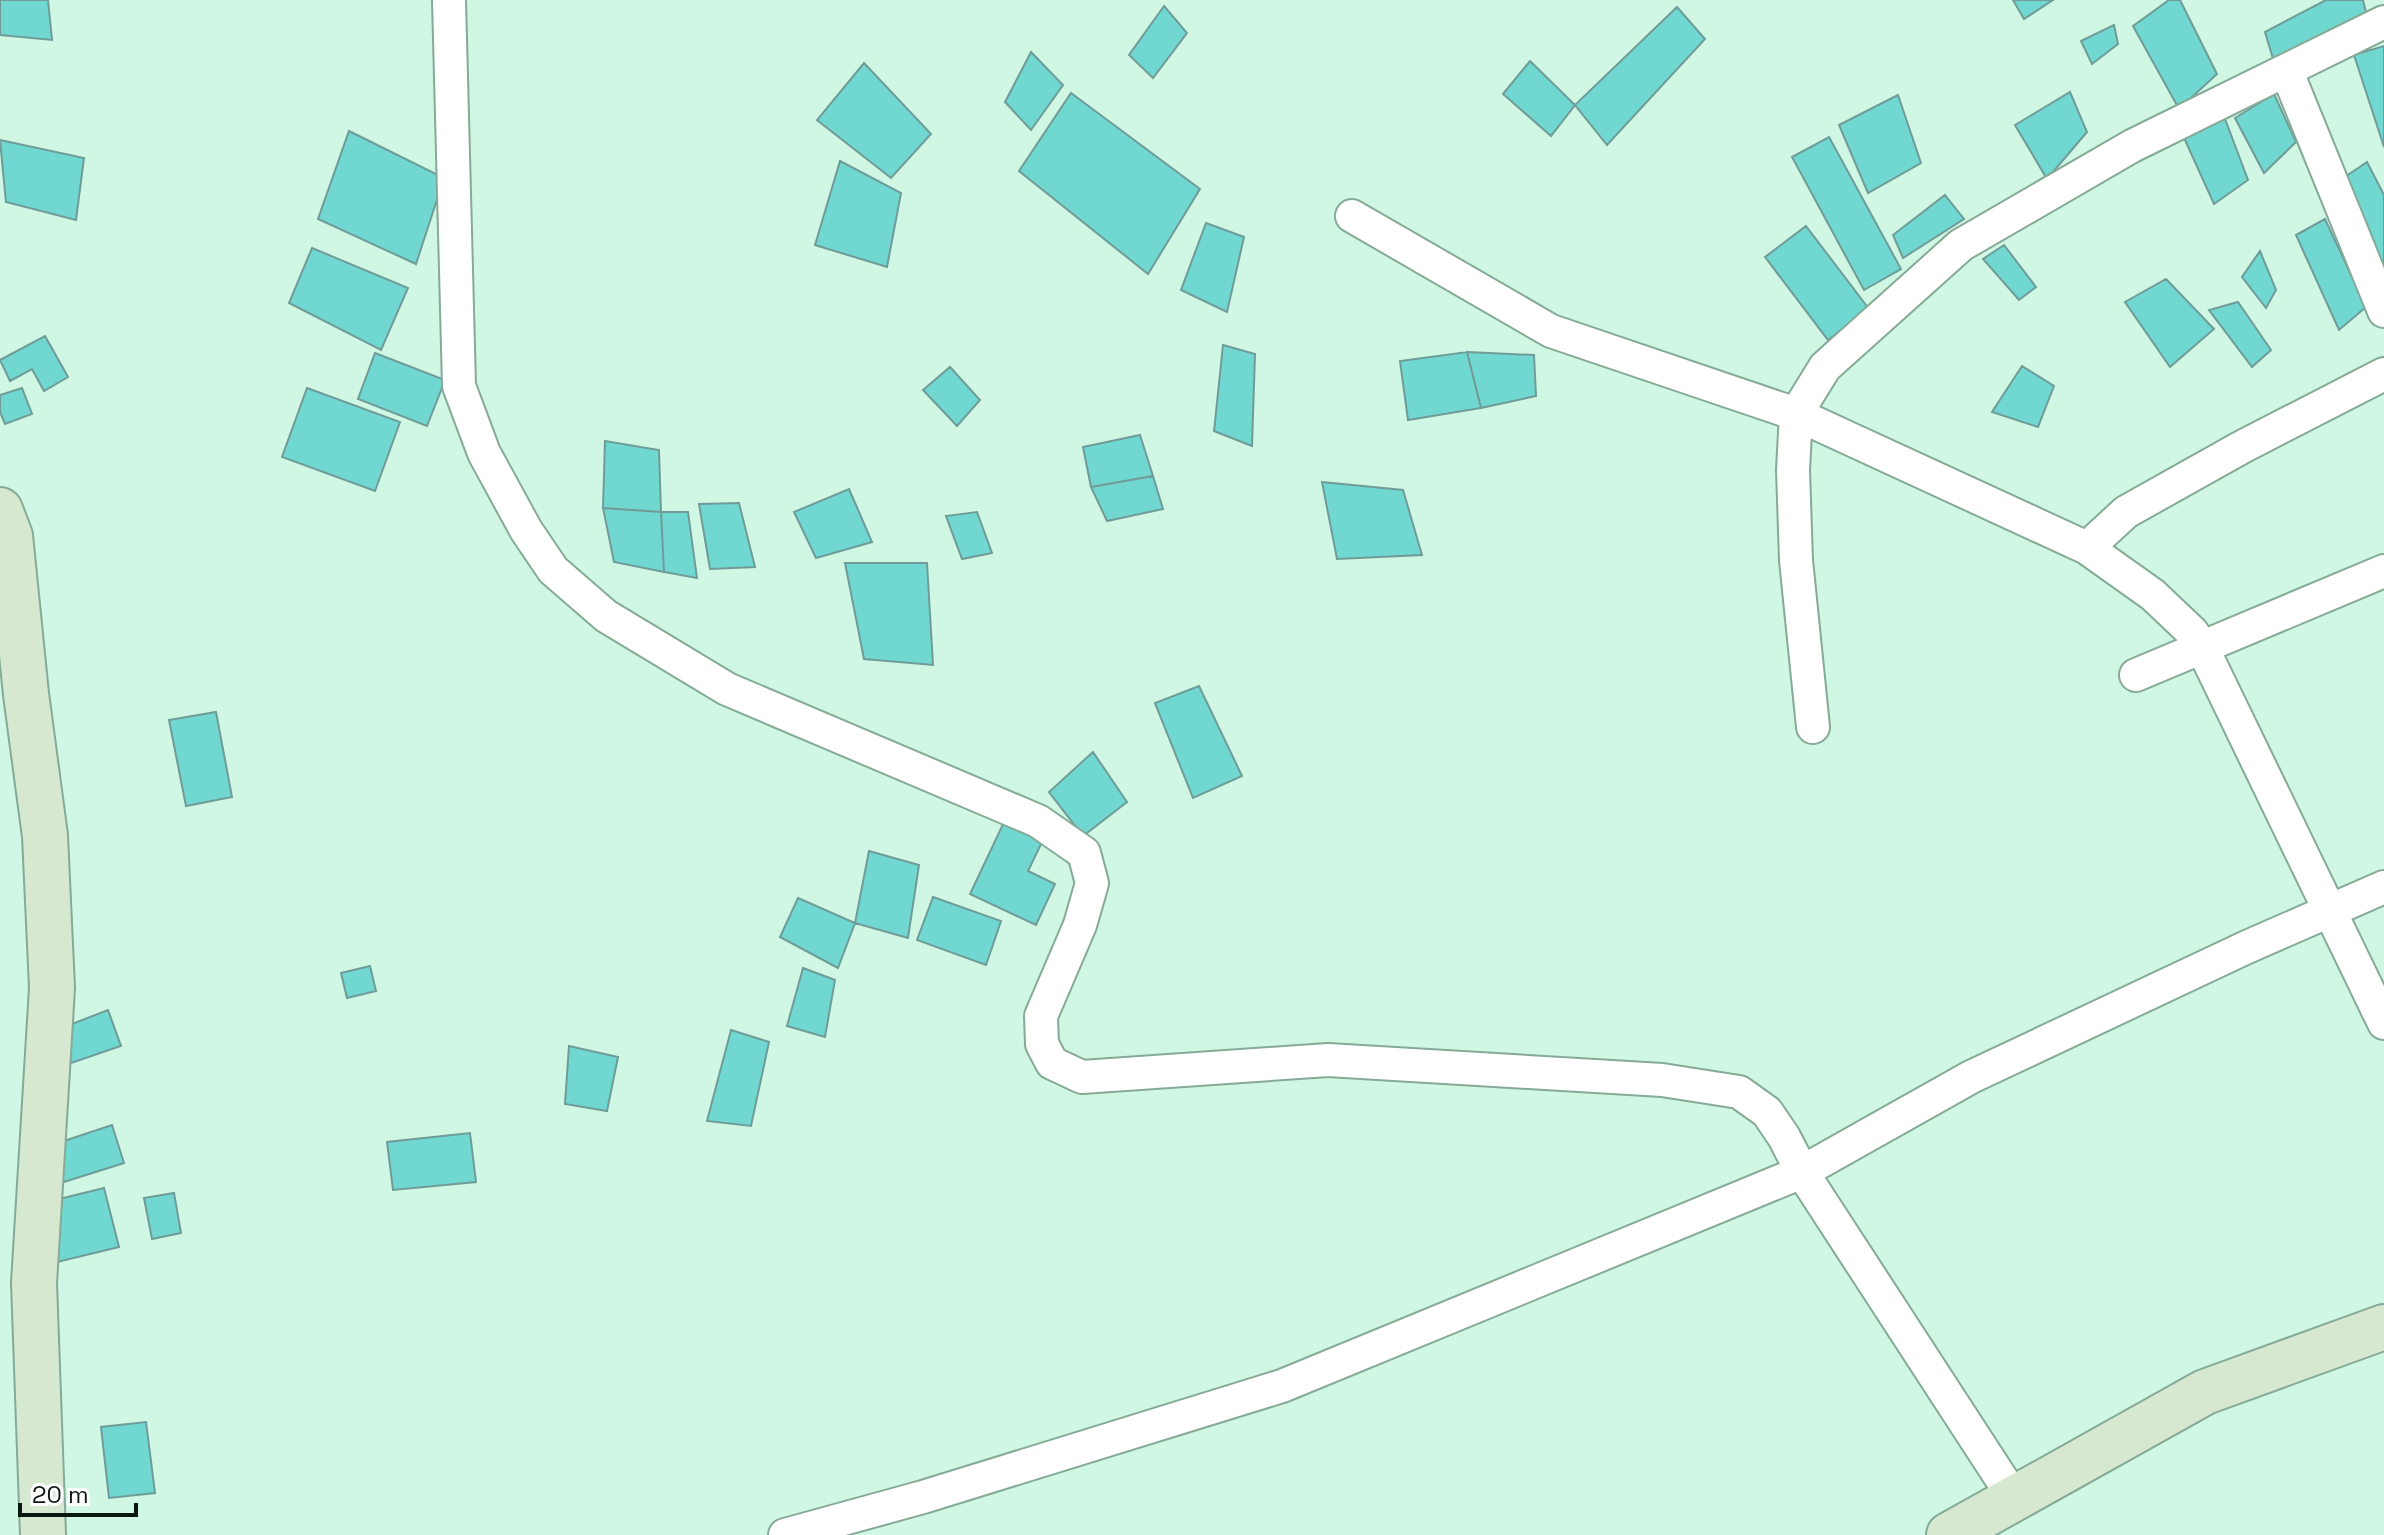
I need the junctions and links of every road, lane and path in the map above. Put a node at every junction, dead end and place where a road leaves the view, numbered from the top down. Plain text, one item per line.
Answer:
1 (449, 0) edge
2 (2384, 22) edge
3 (2287, 72) junction
4 (1352, 216) dead end
5 (2384, 311) edge
6 (2384, 374) edge
7 (1796, 414) junction
8 (0, 510) edge
9 (2087, 548) junction
10 (2384, 571) edge
11 (2202, 647) junction
12 (2136, 675) dead end
13 (1813, 727) dead end
14 (2384, 887) edge
15 (2330, 911) junction
16 (2384, 1023) edge
17 (1802, 1172) junction
18 (2384, 1327) edge
19 (2014, 1498) junction
20 (43, 1535) edge
21 (785, 1535) edge
22 (1949, 1535) edge

1 - 17 street
2 - 3 street
3 - 5 street
3 - 7 street
4 - 7 street
6 - 9 street
7 - 9 street
7 - 13 street
8 - 20 street
9 - 11 street
10 - 11 street
11 - 12 street
11 - 15 street
14 - 15 street
15 - 16 street
15 - 17 street
17 - 19 street
17 - 21 street
18 - 19 street
19 - 22 street

